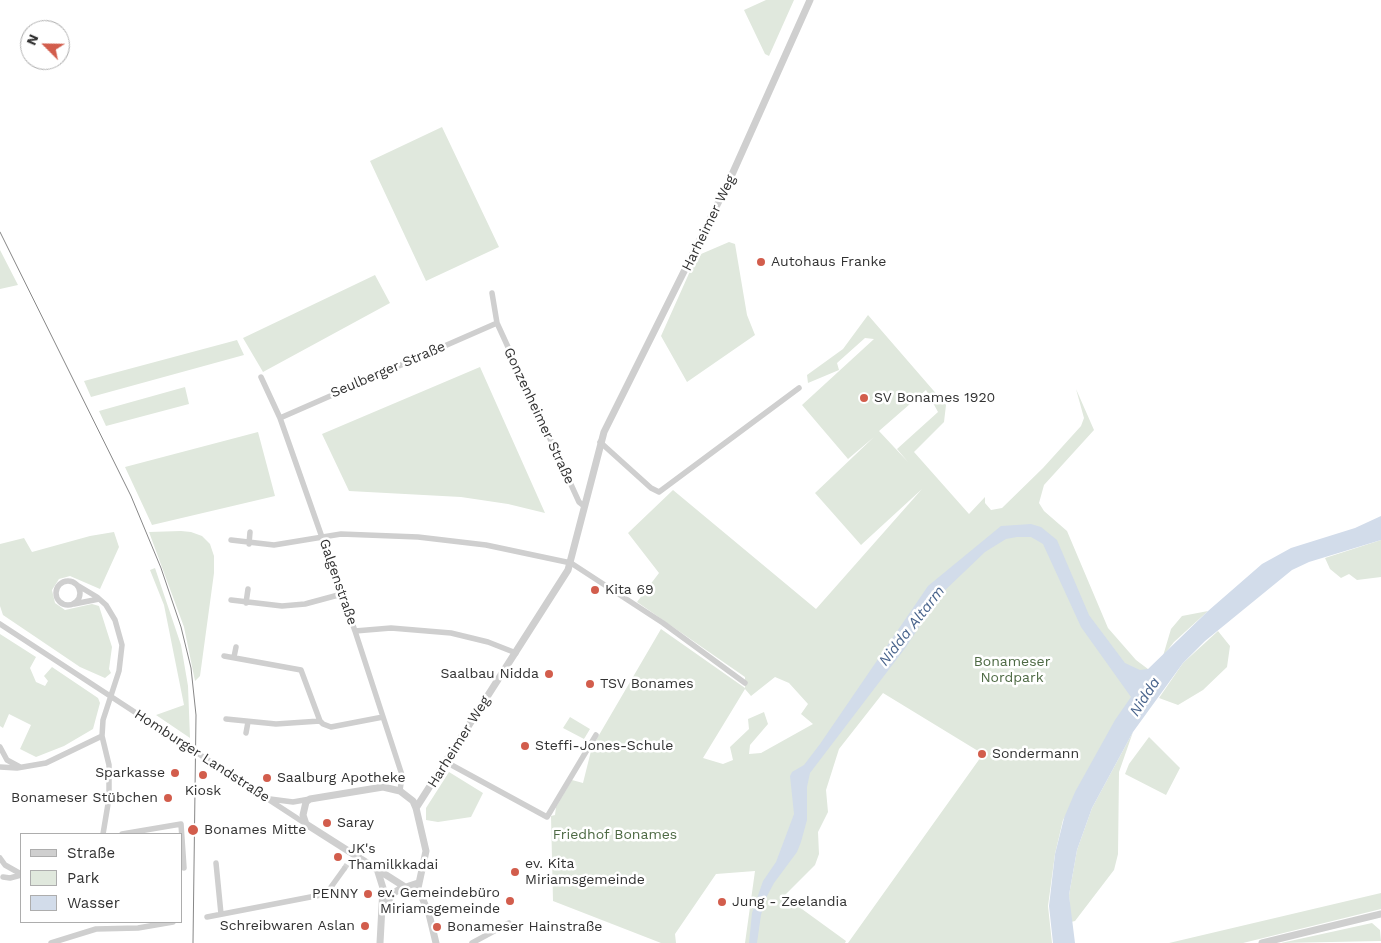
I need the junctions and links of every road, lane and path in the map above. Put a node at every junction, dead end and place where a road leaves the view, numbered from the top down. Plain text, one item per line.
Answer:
1 (810, 0) edge
2 (492, 293) dead end
3 (497, 323) junction
4 (261, 377) dead end
5 (799, 388) dead end
6 (280, 418) junction
7 (600, 442) junction
8 (584, 506) junction
9 (250, 532) dead end
10 (323, 538) junction
11 (231, 540) dead end
12 (249, 544) junction
13 (571, 563) junction
14 (77, 585) junction
15 (248, 589) dead end
16 (342, 594) junction
17 (101, 600) junction
18 (231, 600) dead end
19 (246, 603) junction
20 (74, 604) junction
21 (0, 624) edge
22 (355, 631) junction
23 (236, 647) dead end
24 (516, 653) junction
25 (224, 656) dead end
26 (234, 658) junction
27 (745, 683) dead end
28 (110, 696) junction
29 (383, 717) junction
30 (226, 719) dead end
31 (320, 721) junction
32 (248, 722) junction
33 (246, 733) dead end
34 (596, 735) dead end
35 (102, 736) junction
36 (1, 749) edge
37 (0, 760) edge
38 (446, 762) junction
39 (25, 767) junction
40 (0, 768) edge
41 (400, 791) junction
42 (268, 799) junction
43 (310, 799) junction
44 (416, 808) junction
45 (306, 824) junction
46 (103, 833) edge
47 (128, 833) edge
48 (182, 833) edge
49 (182, 839) edge
50 (0, 858) edge
51 (216, 863) dead end
52 (5, 865) junction
53 (184, 868) dead end
54 (344, 869) tunnel mouth
55 (378, 872) junction
56 (20, 873) edge
57 (20, 874) edge
58 (1, 878) edge
59 (418, 883) junction
60 (405, 887) junction
61 (221, 914) junction
62 (1381, 914) edge
63 (382, 916) junction
64 (207, 917) dead end
65 (96, 923) edge
66 (167, 923) edge
67 (509, 923) dead end
68 (96, 929) junction
69 (51, 943) edge
70 (380, 943) edge
71 (436, 943) edge
72 (472, 943) edge
73 (1262, 943) edge

1 - 7 street, Harheimer Weg
2 - 3 street, Gonzenheimer Straße
3 - 6 street, Seulberger Straße
3 - 8 street, Gonzenheimer Straße
4 - 6 street, Galgenstraße
5 - 7 street
6 - 10 street, Galgenstraße
7 - 8 street, Harheimer Weg
8 - 13 street, Harheimer Weg
9 - 12 street
10 - 12 street
10 - 13 street
10 - 16 street, Galgenstraße
11 - 12 street
13 - 24 street, Harheimer Weg
13 - 27 street
14 - 17 street
14 - 20 street
14 - 20 street
15 - 19 street
16 - 19 street
16 - 22 street, Galgenstraße
17 - 20 street
17 - 28 street
18 - 19 street
21 - 28 street, Homburger Landstraße
22 - 24 street
22 - 29 street, Galgenstraße
23 - 26 street
24 - 38 street, Harheimer Weg
25 - 26 street
26 - 31 street
28 - 35 street
28 - 42 street, Homburger Landstraße
29 - 31 street
29 - 41 street, Galgenstraße
30 - 32 street
31 - 32 street
32 - 33 street
34 - 38 street
35 - 39 street
35 - 46 street
36 - 37 street
36 - 39 street
38 - 44 street, Harheimer Weg
39 - 40 street
41 - 43 street
41 - 44 street
42 - 43 street
42 - 45 street, Homburger Landstraße
43 - 45 street
44 - 59 street
45 - 55 street, Homburger Landstraße
47 - 48 street
49 - 53 street
50 - 52 street
51 - 61 street
52 - 56 street
52 - 58 street
54 - 61 street
55 - 60 street, Homburger Landstraße
55 - 63 street
57 - 58 street
59 - 60 street
59 - 71 street
60 - 63 street
61 - 64 street
62 - 73 street
63 - 70 street
65 - 68 street
66 - 68 street
67 - 72 street
68 - 69 street

